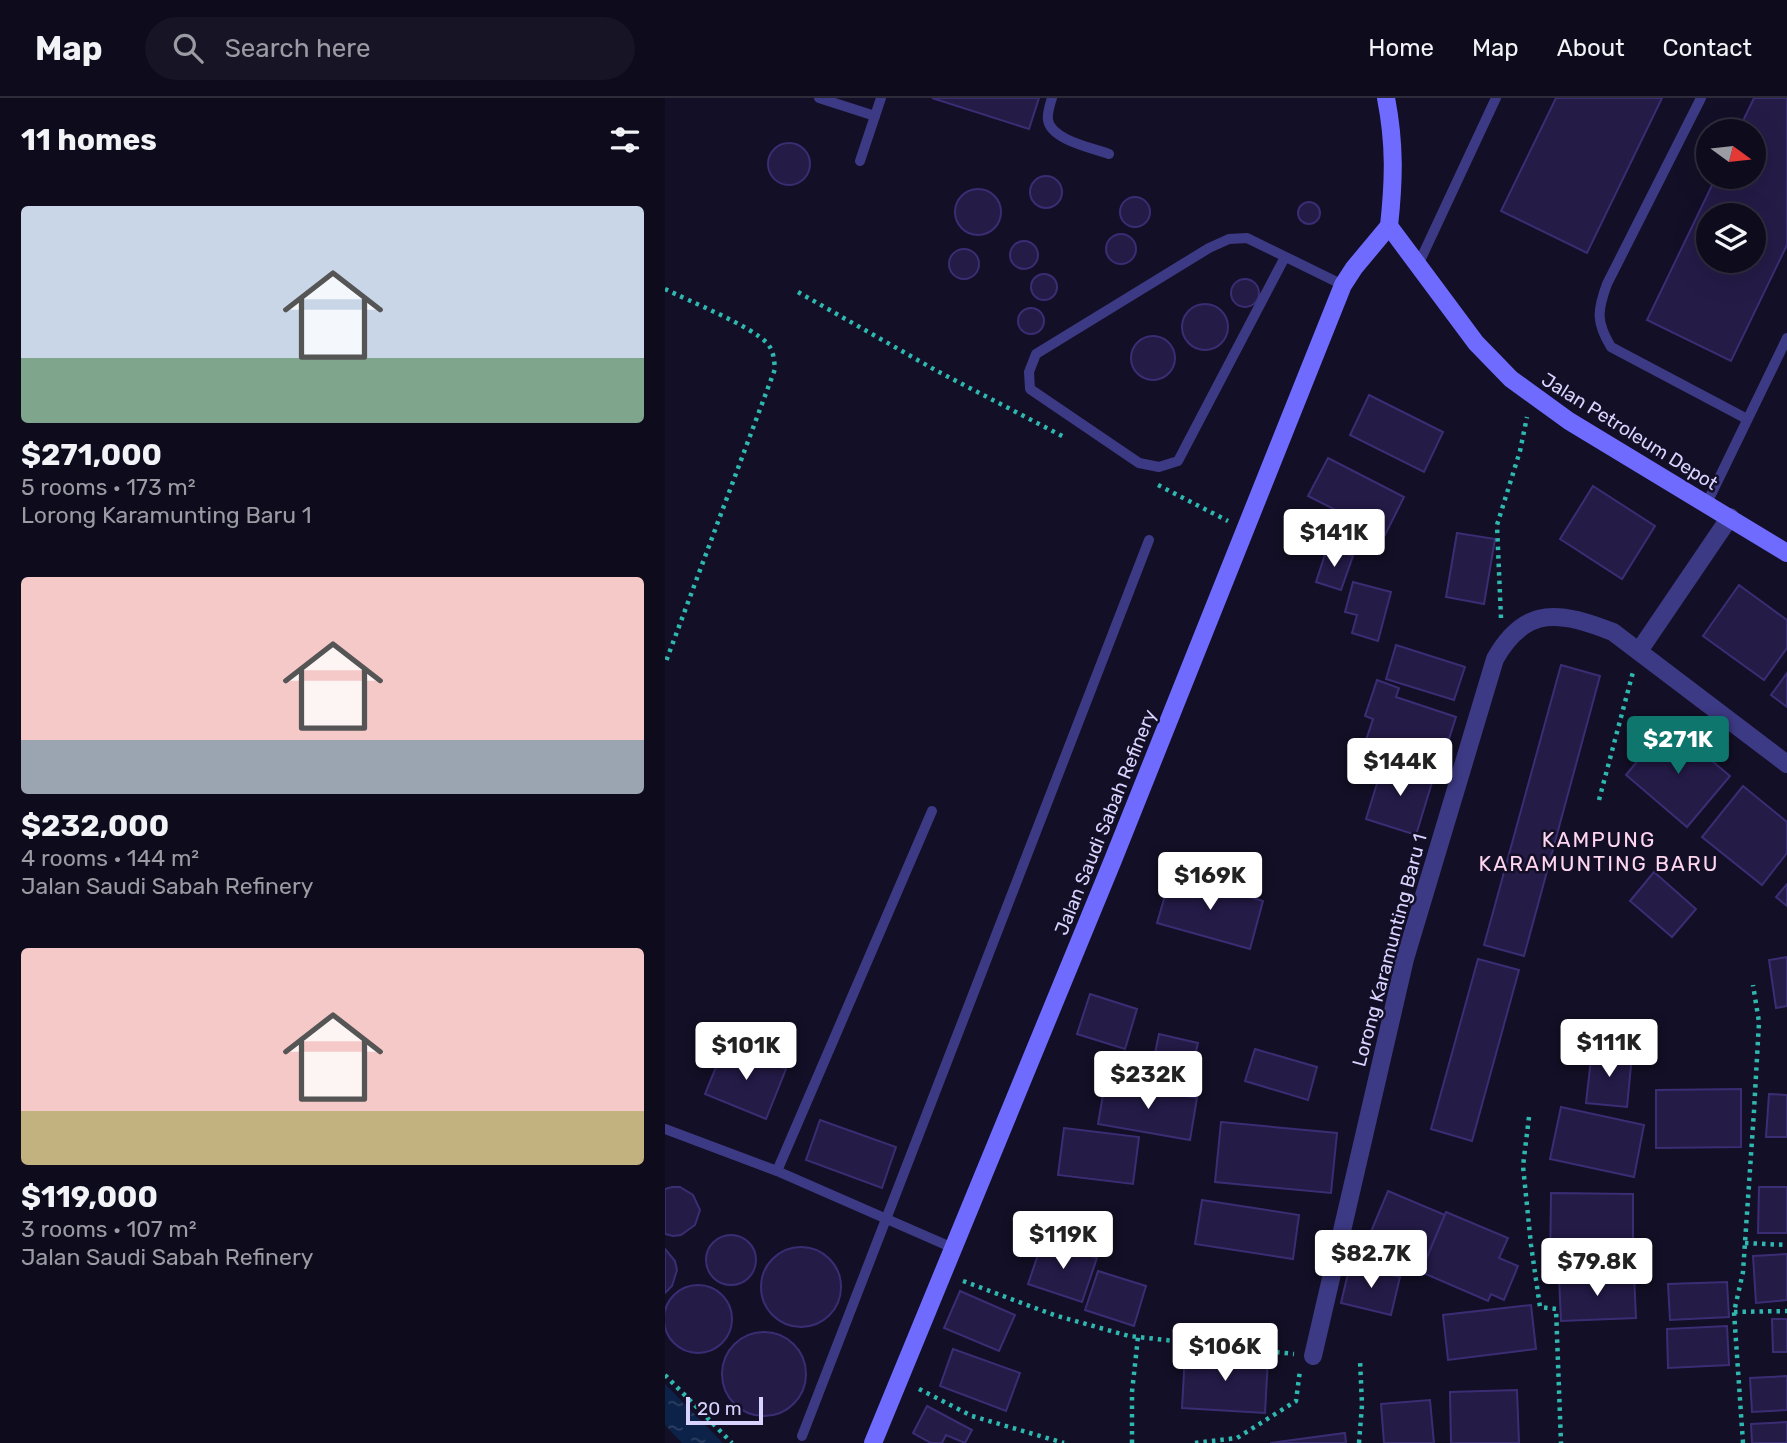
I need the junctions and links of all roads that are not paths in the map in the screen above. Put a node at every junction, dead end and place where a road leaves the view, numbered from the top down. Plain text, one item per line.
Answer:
1 (819, 98) edge
2 (881, 98) edge
3 (1052, 98) edge
4 (1386, 98) edge
5 (1496, 98) edge
6 (1701, 98) edge
7 (875, 116) junction
8 (1109, 154) dead end
9 (860, 161) dead end
10 (1389, 226) junction
11 (1285, 257) junction
12 (1418, 265) junction
13 (1343, 285) junction
14 (1787, 338) edge
15 (1747, 419) junction
16 (1707, 503) junction
17 (1730, 517) junction
18 (1149, 540) dead end
19 (1787, 553) edge
20 (1639, 651) junction
21 (1787, 764) edge
22 (932, 811) dead end
23 (665, 1129) edge
24 (777, 1171) junction
25 (885, 1219) junction
26 (953, 1248) junction
27 (1306, 1363) road end
28 (802, 1436) dead end
29 (873, 1443) edge

1 - 7 lane
2 - 7 lane
3 - 8 lane
4 - 10 street
5 - 12 lane
6 - 15 lane
7 - 9 lane
10 - 12 street, Jalan Petroleum Depot
10 - 13 street, Jalan Saudi Sabah Refinery
11 - 11 lane
11 - 13 lane
12 - 16 street, Jalan Petroleum Depot
13 - 26 street, Jalan Saudi Sabah Refinery
14 - 15 lane
15 - 16 lane
16 - 17 street, Jalan Petroleum Depot
17 - 19 street, Jalan Petroleum Depot
17 - 20 street
18 - 25 lane
20 - 21 street, Lorong Karamunting Baru 1
20 - 27 street, Lorong Karamunting Baru 1
22 - 24 lane
23 - 24 lane
24 - 25 lane
25 - 26 lane
25 - 28 lane
26 - 29 street, Jalan Saudi Sabah Refinery

